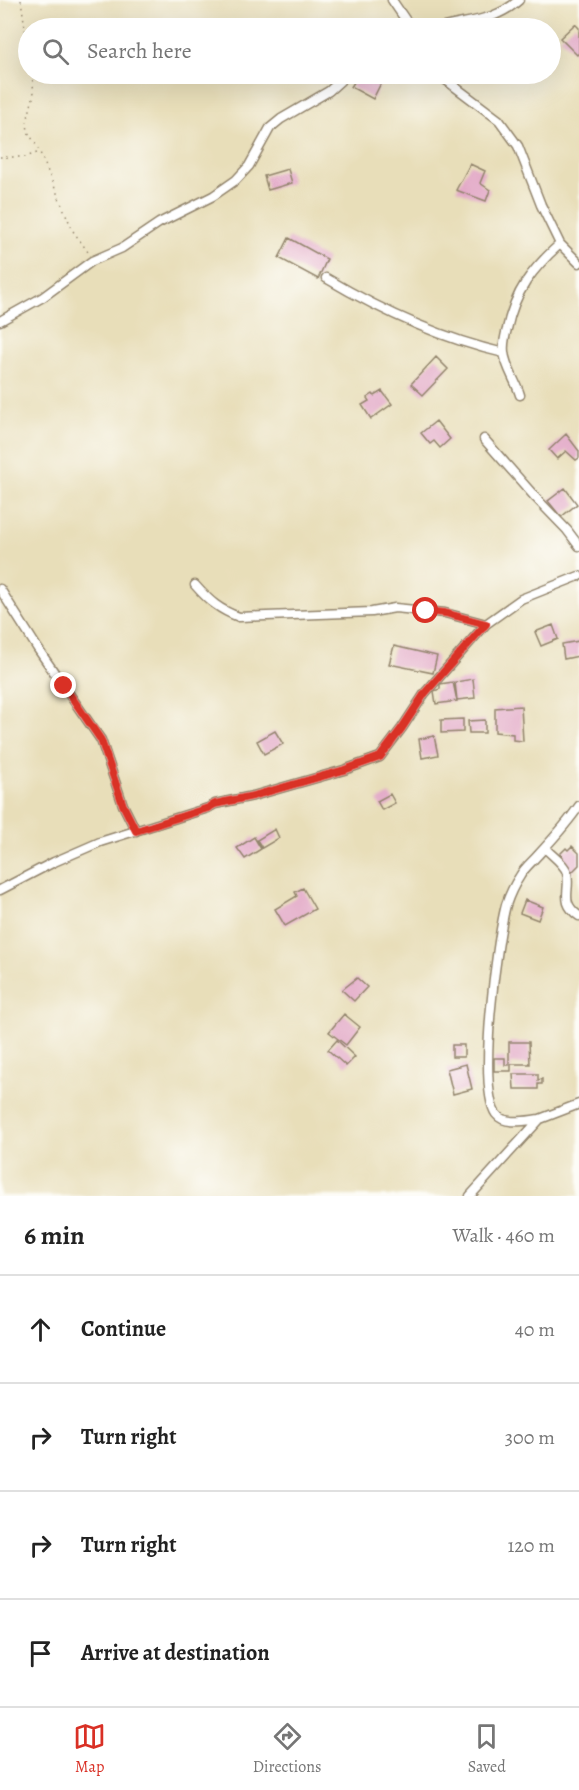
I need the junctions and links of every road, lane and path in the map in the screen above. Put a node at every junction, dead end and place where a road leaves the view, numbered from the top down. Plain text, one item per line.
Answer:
1 (21, 0) edge
2 (393, 0) edge
3 (519, 0) edge
4 (24, 18) edge
5 (405, 18) edge
6 (490, 18) edge
7 (33, 84) edge
8 (336, 84) edge
9 (451, 84) edge
10 (40, 152) junction
11 (0, 157) edge
12 (560, 244) junction
13 (95, 259) junction
14 (579, 263) edge
15 (326, 278) dead end
16 (0, 321) edge
17 (504, 353) junction
18 (520, 395) dead end
19 (484, 439) dead end
20 (579, 546) edge
21 (579, 576) edge
22 (195, 585) dead end
23 (0, 589) edge
24 (486, 624) junction
25 (579, 806) edge
26 (136, 831) junction
27 (544, 848) junction
28 (0, 890) edge
29 (579, 916) edge
30 (579, 1104) edge
31 (540, 1119) junction
32 (470, 1196) edge

1 - 4 path
2 - 5 street
3 - 6 street
7 - 10 path
8 - 13 street
9 - 12 street
10 - 11 path
10 - 13 path
12 - 14 street
12 - 17 street
13 - 16 street
15 - 17 street
17 - 18 street
19 - 20 street
21 - 24 street
22 - 24 street
23 - 26 street
24 - 26 street
25 - 27 street
26 - 28 street
27 - 29 street
27 - 31 street
30 - 31 street
31 - 32 street

